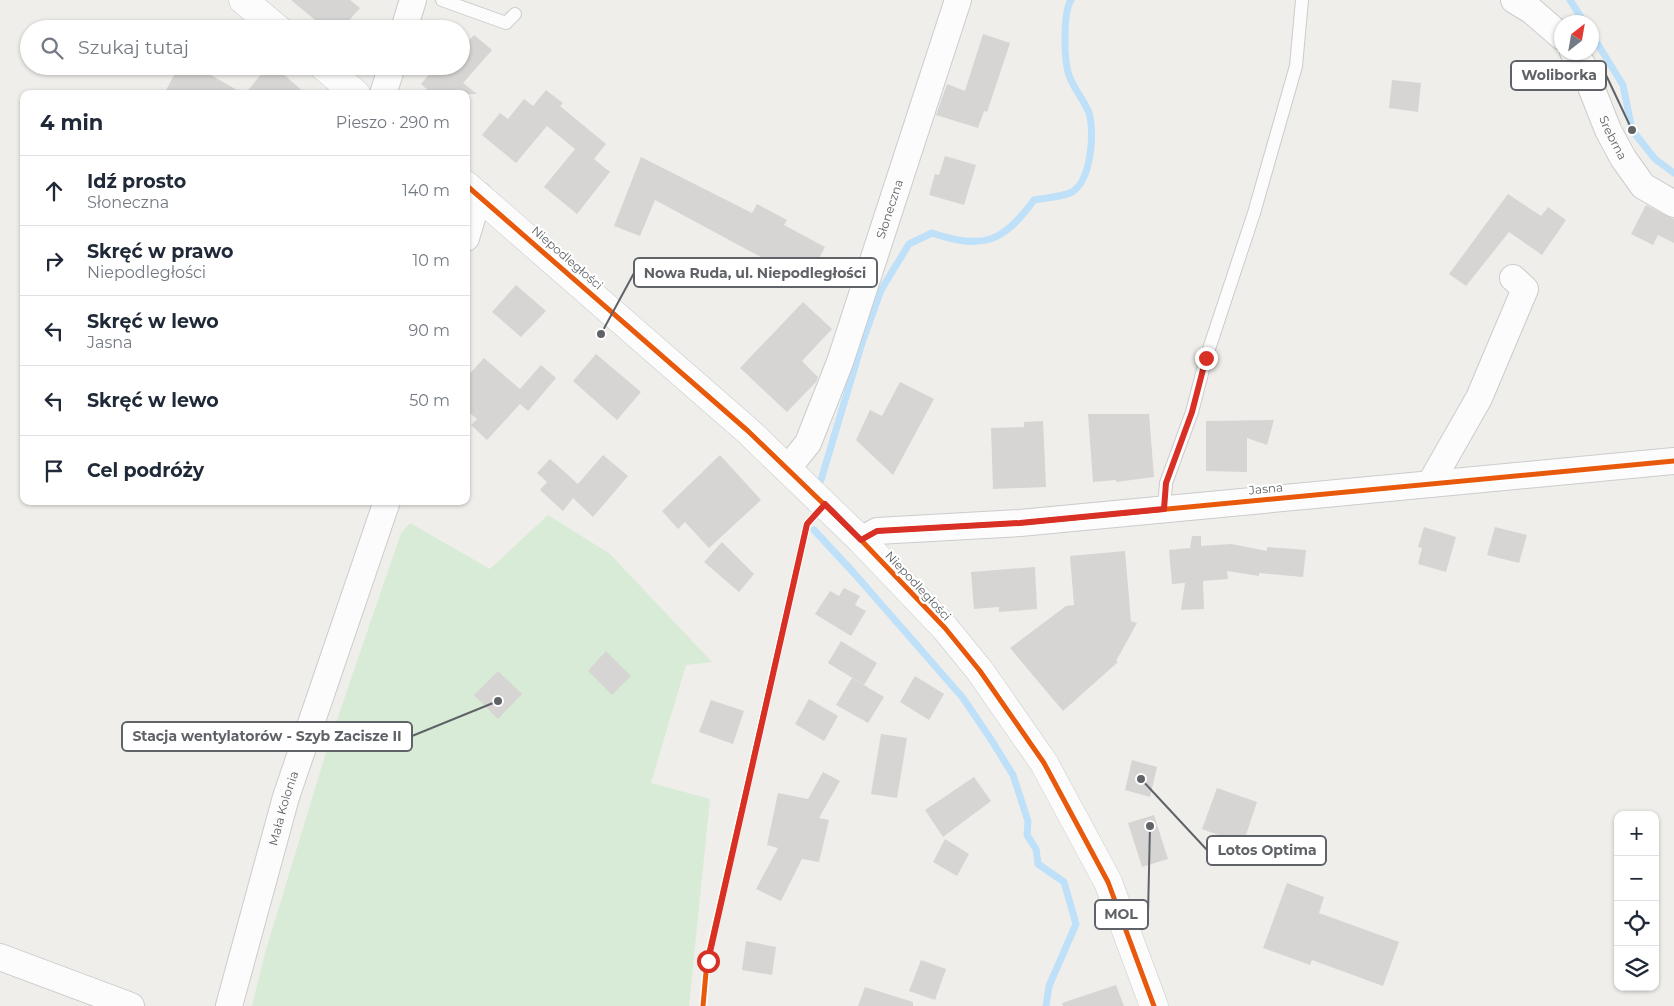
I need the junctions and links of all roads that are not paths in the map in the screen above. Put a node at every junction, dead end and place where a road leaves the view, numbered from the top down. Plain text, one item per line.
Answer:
1 (243, 0) edge
2 (414, 0) edge
3 (442, 0) edge
4 (958, 0) edge
5 (1302, 0) edge
6 (1514, 0) edge
7 (515, 14) dead end
8 (267, 20) edge
9 (407, 20) edge
10 (1554, 30) edge
11 (1579, 60) edge
12 (334, 75) edge
13 (389, 75) edge
14 (351, 90) edge
15 (383, 90) edge
16 (473, 190) edge
17 (1674, 204) edge
18 (470, 211) edge
19 (1512, 278) dead end
20 (1674, 460) edge
21 (788, 468) junction
22 (1430, 484) junction
23 (386, 505) edge
24 (1164, 509) junction
25 (861, 540) junction
26 (0, 957) edge
27 (131, 1006) edge
28 (229, 1006) edge
29 (1154, 1006) edge

1 - 8 street
2 - 9 street
3 - 7 lane
4 - 21 street, Słoneczna
5 - 24 lane
6 - 10 street
11 - 17 street, Srebrna
12 - 14 street
13 - 15 street
16 - 18 street
16 - 21 street, Niepodległości
19 - 22 street
20 - 22 street, Jasna
21 - 25 street, Niepodległości
22 - 24 street, Jasna
23 - 28 street, Mała Kolonia
24 - 25 street, Jasna
25 - 29 street, Niepodległości
26 - 27 street

